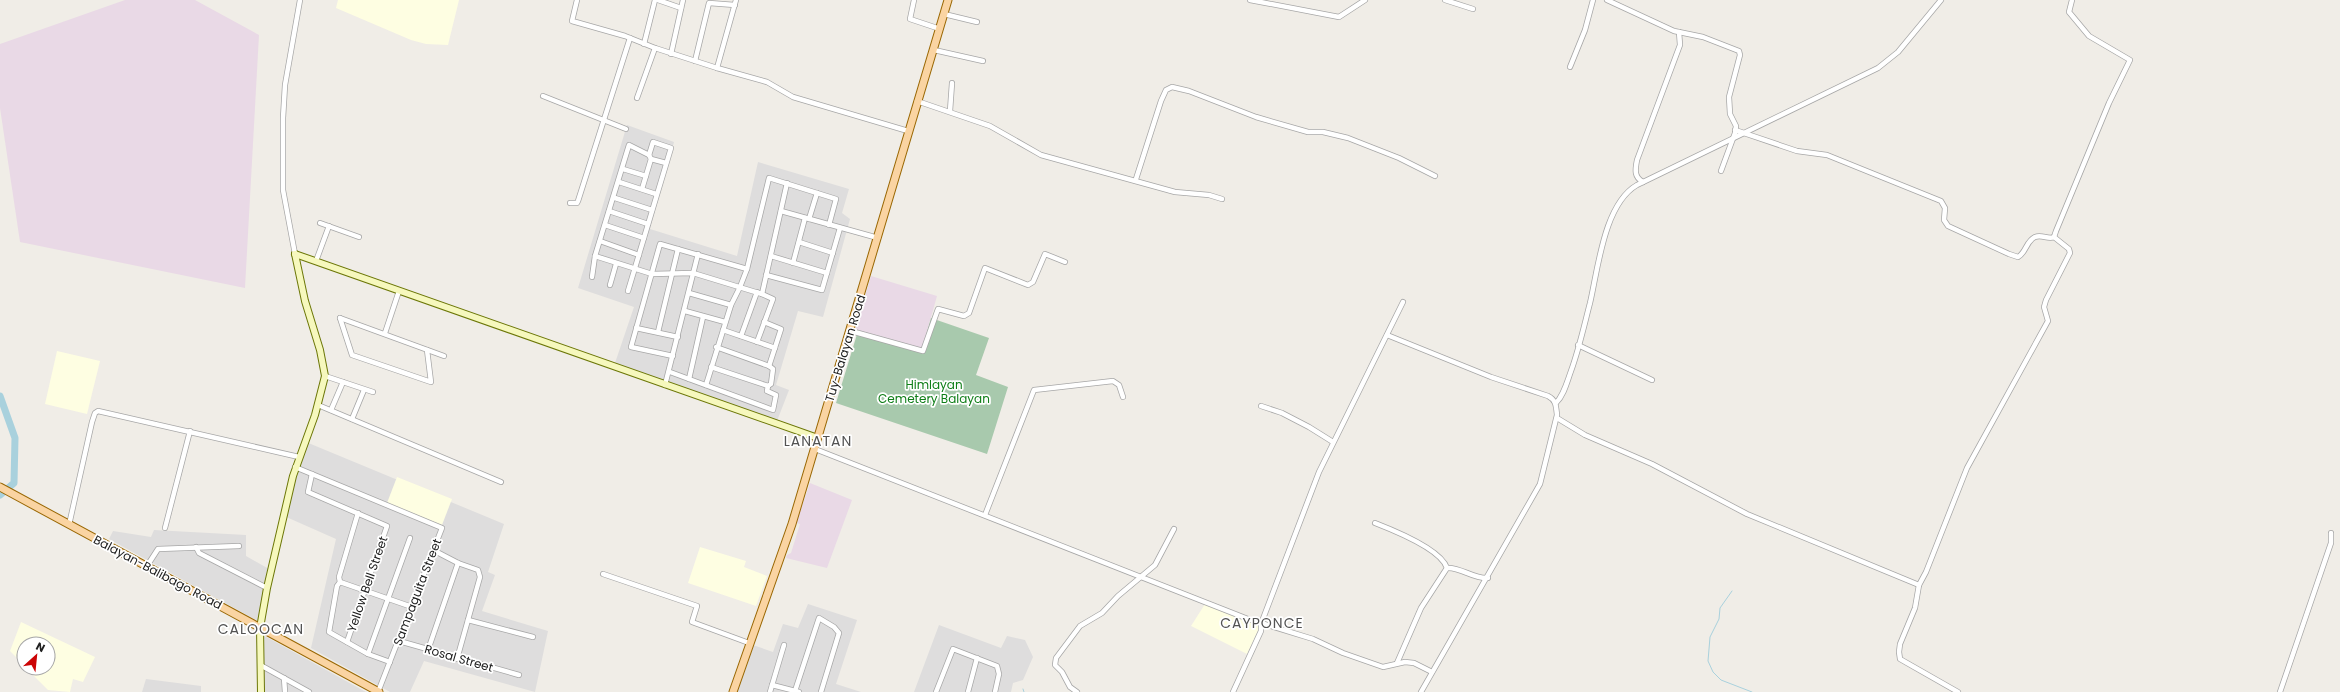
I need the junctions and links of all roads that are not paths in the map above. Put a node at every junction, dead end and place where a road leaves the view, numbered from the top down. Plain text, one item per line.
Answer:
1 (300, 0) edge
2 (577, 0) edge
3 (656, 0) edge
4 (684, 0) edge
5 (914, 0) edge
6 (948, 0) edge
7 (1250, 0) edge
8 (1366, 0) edge
9 (1446, 0) edge
10 (1593, 0) edge
11 (1607, 0) edge
12 (1941, 0) edge
13 (2072, 0) edge
14 (735, 3) edge
15 (681, 8) junction
16 (1473, 9) dead end
17 (944, 14) junction
18 (977, 22) dead end
19 (940, 29) junction
20 (1679, 32) junction
21 (630, 38) junction
22 (644, 44) junction
23 (655, 48) junction
24 (934, 50) junction
25 (671, 54) junction
26 (695, 61) junction
27 (983, 61) dead end
28 (1570, 67) dead end
29 (717, 68) junction
30 (952, 83) dead end
31 (543, 96) dead end
32 (637, 98) dead end
33 (917, 101) junction
34 (950, 111) junction
35 (604, 120) junction
36 (626, 129) dead end
37 (1736, 130) junction
38 (908, 131) junction
39 (1743, 133) junction
40 (1734, 139) junction
41 (650, 157) junction
42 (666, 163) junction
43 (623, 169) junction
44 (1721, 171) dead end
45 (646, 176) junction
46 (1435, 176) dead end
47 (1136, 179) junction
48 (618, 182) junction
49 (1643, 182) junction
50 (787, 183) junction
51 (642, 189) junction
52 (816, 192) junction
53 (656, 194) junction
54 (615, 198) junction
55 (1222, 199) dead end
56 (570, 203) dead end
57 (652, 210) junction
58 (609, 211) junction
59 (781, 211) junction
60 (807, 219) junction
61 (320, 223) dead end
62 (648, 224) junction
63 (605, 225) junction
64 (829, 225) junction
65 (329, 226) junction
66 (840, 228) junction
67 (358, 237) dead end
68 (2054, 237) junction
69 (644, 238) junction
70 (878, 238) junction
71 (600, 241) junction
72 (799, 242) junction
73 (678, 249) junction
74 (832, 253) junction
75 (295, 254) junction
76 (698, 254) junction
77 (639, 255) junction
78 (596, 256) junction
79 (771, 256) junction
80 (316, 261) junction
81 (1065, 262) dead end
82 (793, 263) junction
83 (616, 264) junction
84 (634, 269) junction
85 (747, 269) junction
86 (693, 273) junction
87 (826, 273) junction
88 (652, 274) junction
89 (671, 274) junction
90 (766, 275) junction
91 (592, 277) dead end
92 (610, 285) dead end
93 (740, 287) junction
94 (399, 291) junction
95 (628, 291) dead end
96 (689, 293) junction
97 (759, 293) junction
98 (1403, 302) dead end
99 (730, 305) junction
100 (685, 311) junction
101 (703, 317) junction
102 (725, 322) junction
103 (764, 322) junction
104 (636, 328) junction
105 (723, 330) junction
106 (851, 331) junction
107 (658, 332) junction
108 (385, 333) junction
109 (1387, 335) junction
110 (741, 336) junction
111 (678, 337) junction
112 (757, 342) junction
113 (1578, 345) junction
114 (716, 348) junction
115 (775, 348) junction
116 (427, 350) junction
117 (444, 356) dead end
118 (673, 356) junction
119 (769, 366) junction
120 (711, 367) junction
121 (670, 372) junction
122 (325, 376) junction
123 (689, 379) junction
124 (1652, 380) dead end
125 (343, 382) junction
126 (666, 385) junction
127 (706, 385) junction
128 (768, 386) junction
129 (364, 390) junction
130 (372, 392) dead end
131 (1123, 396) dead end
132 (1556, 403) junction
133 (318, 405) junction
134 (1261, 406) dead end
135 (332, 410) junction
136 (1557, 418) junction
137 (352, 419) junction
138 (190, 431) junction
139 (818, 438) junction
140 (1333, 442) junction
141 (815, 449) junction
142 (299, 457) junction
143 (295, 467) junction
144 (312, 474) junction
145 (501, 482) dead end
146 (0, 487) edge
147 (358, 513) junction
148 (985, 515) junction
149 (1375, 523) dead end
150 (69, 525) junction
151 (165, 528) dead end
152 (1174, 530) dead end
153 (2331, 533) dead end
154 (410, 538) dead end
155 (239, 546) dead end
156 (196, 547) junction
157 (433, 550) junction
158 (458, 563) junction
159 (147, 566) junction
160 (1447, 568) junction
161 (603, 574) dead end
162 (1141, 577) junction
163 (1488, 578) junction
164 (340, 582) junction
165 (1919, 585) junction
166 (267, 588) junction
167 (365, 590) junction
168 (388, 599) junction
169 (412, 607) junction
170 (468, 620) junction
171 (1261, 624) junction
172 (260, 628) junction
173 (533, 637) dead end
174 (399, 641) junction
175 (347, 642) junction
176 (749, 643) junction
177 (784, 645) dead end
178 (428, 650) junction
179 (368, 654) junction
180 (977, 658) junction
181 (457, 659) junction
182 (390, 662) junction
183 (1397, 663) junction
184 (262, 666) dead end
185 (1432, 672) junction
186 (519, 675) dead end
187 (284, 678) junction
188 (772, 685) junction
189 (261, 692) edge
190 (285, 692) edge
191 (310, 692) edge
192 (379, 692) edge
193 (733, 692) edge
194 (770, 692) edge
195 (797, 692) edge
196 (821, 692) edge
197 (936, 692) edge
198 (968, 692) edge
199 (994, 692) edge
200 (1077, 692) edge
201 (1233, 692) edge
202 (1421, 692) edge
203 (1958, 692) edge
204 (2280, 692) edge

1 - 75 street
2 - 21 street
3 - 15 street
3 - 22 street
4 - 15 street
5 - 19 street
6 - 17 main road, Tuy-Balayan Road
7 - 8 street
9 - 16 street
10 - 28 street
11 - 20 street
12 - 39 street
13 - 68 street
14 - 26 street
14 - 29 street
15 - 25 street
17 - 18 street
17 - 19 main road, Tuy-Balayan Road
19 - 24 main road, Tuy-Balayan Road
20 - 37 street
20 - 49 street
21 - 22 street
21 - 35 street
22 - 23 street
23 - 25 street
23 - 32 street
24 - 27 street
24 - 33 main road, Tuy-Balayan Road
25 - 26 street
26 - 29 street
29 - 38 street
30 - 34 street
31 - 35 street
33 - 34 street
33 - 38 main road, Tuy-Balayan Road
34 - 47 street
35 - 36 street
35 - 56 street
37 - 39 street
37 - 40 street
38 - 70 main road, Tuy-Balayan Road
39 - 40 street
39 - 68 street
40 - 44 street
40 - 49 street
41 - 42 street
41 - 42 street
41 - 43 street
41 - 45 street
42 - 53 street
43 - 45 street
43 - 48 street
45 - 51 street
46 - 47 street
47 - 55 street
48 - 51 street
48 - 54 street
49 - 113 street
50 - 52 street
50 - 59 street
50 - 85 street
51 - 53 street
52 - 60 street
52 - 64 street
53 - 57 street
54 - 57 street
54 - 58 street
57 - 62 street
58 - 62 street
58 - 63 street
59 - 60 street
59 - 79 street
60 - 64 street
60 - 72 street
61 - 65 street
62 - 69 street
63 - 69 street
63 - 71 street
64 - 66 street
65 - 67 street
65 - 80 street
66 - 70 street
66 - 74 street
68 - 165 street
69 - 77 street
70 - 106 main road, Tuy-Balayan Road
71 - 77 street
71 - 78 street
72 - 74 street
72 - 82 street
73 - 76 street
73 - 88 street
73 - 89 street
74 - 87 street
75 - 80 street
75 - 122 street
76 - 85 street
76 - 86 street
77 - 84 street
78 - 83 street
78 - 91 street
79 - 82 street
79 - 90 street
80 - 94 street
81 - 106 street
82 - 87 street
83 - 84 street
83 - 92 street
84 - 88 street
84 - 95 street
85 - 93 street
86 - 89 street
86 - 93 street
86 - 96 street
87 - 90 street
88 - 89 street
88 - 104 street
89 - 107 street
90 - 97 street
93 - 97 street
93 - 99 street
94 - 108 street
94 - 126 street
96 - 99 street
96 - 100 street
97 - 103 street
97 - 110 street
98 - 109 street
99 - 102 street
100 - 101 street
100 - 111 street
101 - 102 street
101 - 123 street
102 - 105 street
103 - 112 street
103 - 115 street
104 - 107 street
104 - 118 street
105 - 110 street
105 - 114 street
106 - 139 main road, Tuy-Balayan Road
107 - 111 street
108 - 116 street
108 - 116 street
109 - 132 street
109 - 140 street
110 - 112 street
111 - 118 street
112 - 115 street
113 - 124 street
113 - 132 street
114 - 119 street
114 - 120 street
115 - 119 street
116 - 117 street
118 - 121 street
119 - 128 street
120 - 127 street
120 - 128 street
121 - 123 street
121 - 126 street
122 - 125 street
122 - 133 street
123 - 127 street
125 - 129 street
125 - 135 street
126 - 139 street
127 - 128 street
129 - 130 street
129 - 137 street
131 - 148 street
132 - 136 street
133 - 135 street
133 - 142 street
134 - 140 street
135 - 137 street
136 - 163 street
136 - 165 street
137 - 145 street
138 - 142 street
138 - 150 street
138 - 151 street
139 - 141 main road, Tuy-Balayan Road
140 - 171 street
141 - 148 street
141 - 176 main road, Tuy-Balayan Road
142 - 143 street
143 - 144 street, Sampaguita Street
143 - 166 street
144 - 147 street
144 - 157 street, Sampaguita Street
146 - 150 main road, Balayan-Balibago Road
147 - 164 street
147 - 167 street, Yellow Bell Street
148 - 162 street
149 - 160 street
150 - 159 main road, Balayan-Balibago Road
152 - 162 street
153 - 204 street
154 - 168 street
155 - 156 street
156 - 159 street
156 - 166 street
157 - 158 street
157 - 169 street, Sampaguita Street
158 - 170 street
158 - 178 street
159 - 172 main road, Balayan-Balibago Road
160 - 163 street
160 - 183 street
161 - 176 street
162 - 171 street
162 - 200 street
163 - 185 street
164 - 167 street
164 - 175 street
165 - 203 street
166 - 172 street
167 - 168 street
167 - 175 street, Yellow Bell Street
168 - 169 street
168 - 179 street
169 - 174 street, Sampaguita Street
170 - 173 street
170 - 181 street
171 - 183 street
171 - 201 street
172 - 189 street
172 - 192 main road, Balayan-Balibago Road
174 - 178 street, Rosal Street
174 - 182 street, Sampaguita Street
175 - 179 street
176 - 193 main road, Tuy-Balayan Road
177 - 188 street
178 - 181 street, Rosal Street
179 - 182 street
180 - 197 street
180 - 198 street
180 - 199 street
181 - 186 street, Rosal Street
182 - 192 street, Sampaguita Street
183 - 185 street
184 - 187 street
185 - 202 street
187 - 190 street
187 - 191 street
188 - 194 street
188 - 195 street
195 - 196 street

